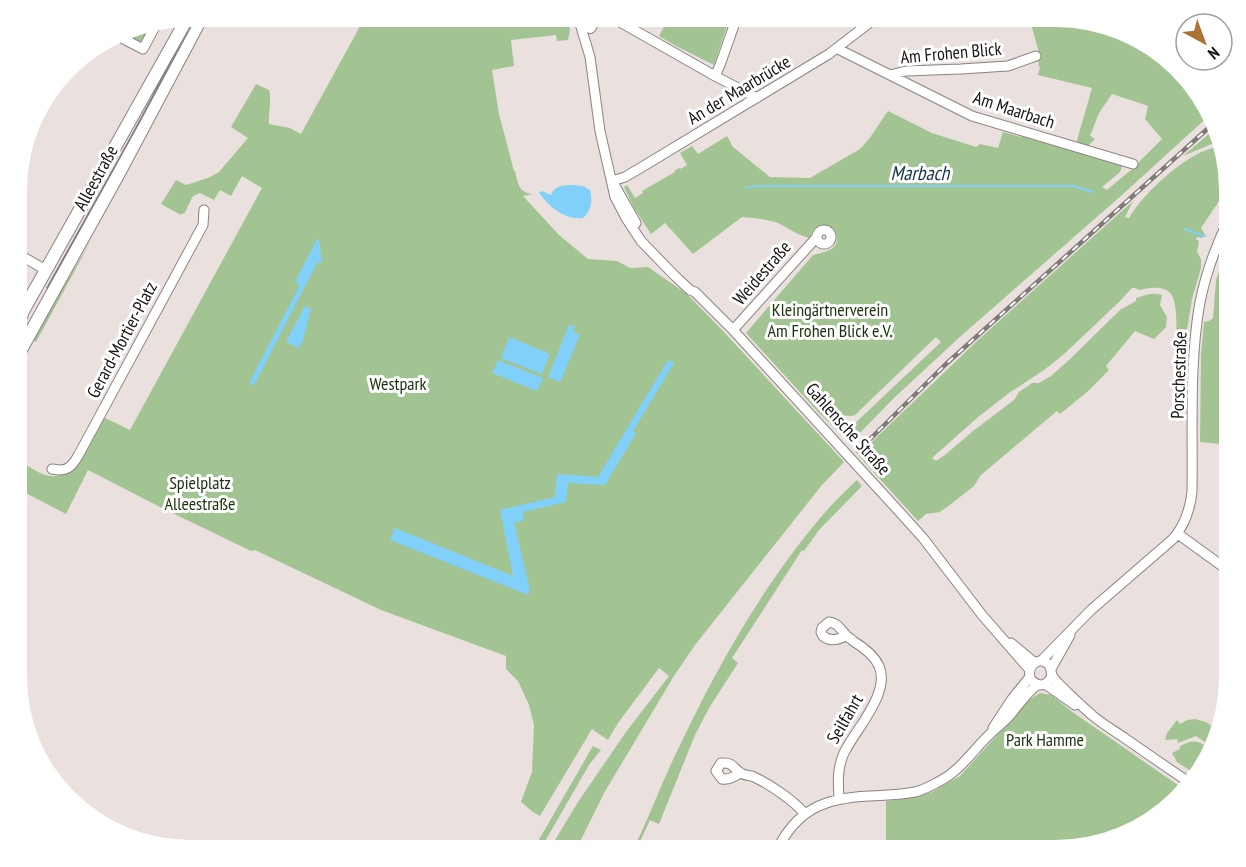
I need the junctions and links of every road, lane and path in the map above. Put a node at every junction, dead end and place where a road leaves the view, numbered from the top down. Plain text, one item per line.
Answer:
1 (182, 27) edge
2 (196, 27) edge
3 (581, 27) edge
4 (591, 27) edge
5 (629, 27) edge
6 (733, 27) edge
7 (865, 27) edge
8 (152, 32) edge
9 (127, 40) edge
10 (838, 49) junction
11 (1036, 56) dead end
12 (590, 57) junction
13 (890, 75) junction
14 (715, 76) junction
15 (757, 98) junction
16 (1133, 164) dead end
17 (612, 182) junction
18 (204, 210) dead end
19 (816, 238) dead end
20 (1219, 242) edge
21 (27, 259) edge
22 (46, 270) junction
23 (27, 299) edge
24 (27, 314) edge
25 (37, 320) junction
26 (733, 330) junction
27 (27, 338) edge
28 (52, 469) dead end
29 (1178, 534) junction
30 (1219, 565) edge
31 (1073, 630) junction
32 (846, 636) dead end
33 (1034, 668) junction
34 (1052, 672) junction
35 (1041, 685) junction
36 (1093, 716) junction
37 (991, 733) junction
38 (740, 773) dead end
39 (1184, 778) edge
40 (839, 798) junction
41 (805, 814) junction
42 (783, 840) edge

1 - 22 main road, Alleestraße
2 - 25 main road, Alleestraße
3 - 12 street, Gahlensche Straße
4 - 12 street, Gahlensche Straße
5 - 14 street
6 - 14 street
7 - 10 street, An der Maarbrücke
8 - 9 street
10 - 13 street, Am Frohen Blick
10 - 15 street, An der Maarbrücke
11 - 13 street, Am Frohen Blick
12 - 17 street, Gahlensche Straße
13 - 16 street, Am Maarbach
14 - 15 street
15 - 17 street, An der Maarbrücke
17 - 26 street, Gahlensche Straße
18 - 28 street, Gerard-Mortier-Platz
19 - 26 street, Weidestraße
20 - 29 street, Porschestraße
21 - 22 street
22 - 23 main road, Alleestraße
24 - 25 street
25 - 27 main road, Alleestraße
26 - 33 street, Gahlensche Straße
29 - 30 street
29 - 31 street, Porschestraße
31 - 33 street, Porschestraße
31 - 34 street, Porschestraße
32 - 40 street, Seilfahrt
33 - 34 street, Gahlensche Straße
33 - 35 street, Gahlensche Straße
33 - 37 street
34 - 35 street
34 - 36 street, Gahlensche Straße
35 - 36 street, Gahlensche Straße
35 - 37 street
36 - 39 street, Gahlensche Straße
37 - 40 street
38 - 41 street
40 - 41 street
41 - 42 street

